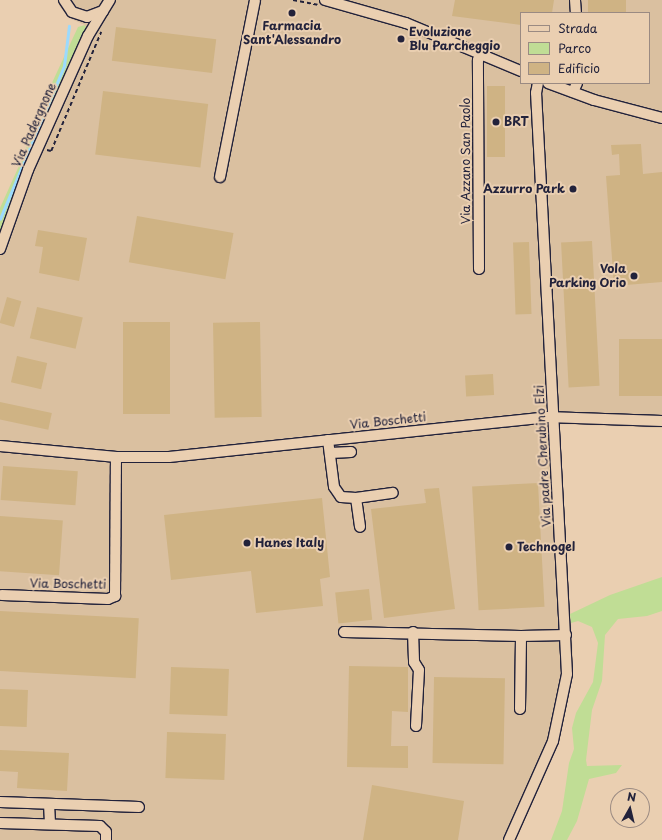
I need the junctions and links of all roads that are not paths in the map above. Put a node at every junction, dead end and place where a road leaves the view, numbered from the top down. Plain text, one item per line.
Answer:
1 (64, 0) edge
2 (255, 0) edge
3 (575, 0) edge
4 (111, 1) edge
5 (322, 3) edge
6 (103, 11) junction
7 (576, 12) edge
8 (76, 14) junction
9 (88, 36) junction
10 (481, 54) junction
11 (520, 71) edge
12 (538, 84) edge
13 (553, 84) edge
14 (575, 88) edge
15 (662, 118) edge
16 (220, 177) dead end
17 (0, 249) edge
18 (479, 269) dead end
19 (554, 417) junction
20 (662, 421) edge
21 (328, 440) junction
22 (0, 446) edge
23 (352, 452) dead end
24 (330, 453) junction
25 (116, 457) junction
26 (394, 493) dead end
27 (356, 498) junction
28 (360, 527) dead end
29 (2, 595) dead end
30 (344, 632) dead end
31 (413, 632) junction
32 (566, 634) junction
33 (521, 636) junction
34 (520, 709) dead end
35 (416, 726) dead end
36 (0, 802) edge
37 (49, 804) junction
38 (139, 807) dead end
39 (0, 823) edge
40 (50, 824) junction
41 (106, 840) edge
42 (508, 840) edge

1 - 8 street
2 - 16 street
3 - 7 street
4 - 6 street, Via Padergnone
5 - 10 street
6 - 8 street
6 - 9 street, Via Padergnone
8 - 9 street
9 - 17 street, Via Padergnone
10 - 11 street
10 - 18 street, Via Azzano San Paolo
12 - 19 street, Via padre Cherubino Elzi
13 - 14 street
14 - 15 street
19 - 20 street, Via Boschetti
19 - 21 street, Via Boschetti
19 - 32 street, Via padre Cherubino Elzi
21 - 24 street
21 - 25 street, Via Boschetti
22 - 25 street, Via Boschetti
23 - 24 street
24 - 27 street
25 - 29 street, Via Boschetti
26 - 27 street
27 - 28 street
30 - 31 street
31 - 33 street
31 - 35 street
32 - 33 street
32 - 42 street, Via padre Cherubino Elzi
33 - 34 street
36 - 37 street
37 - 38 street
37 - 40 street
39 - 40 street
40 - 41 street

